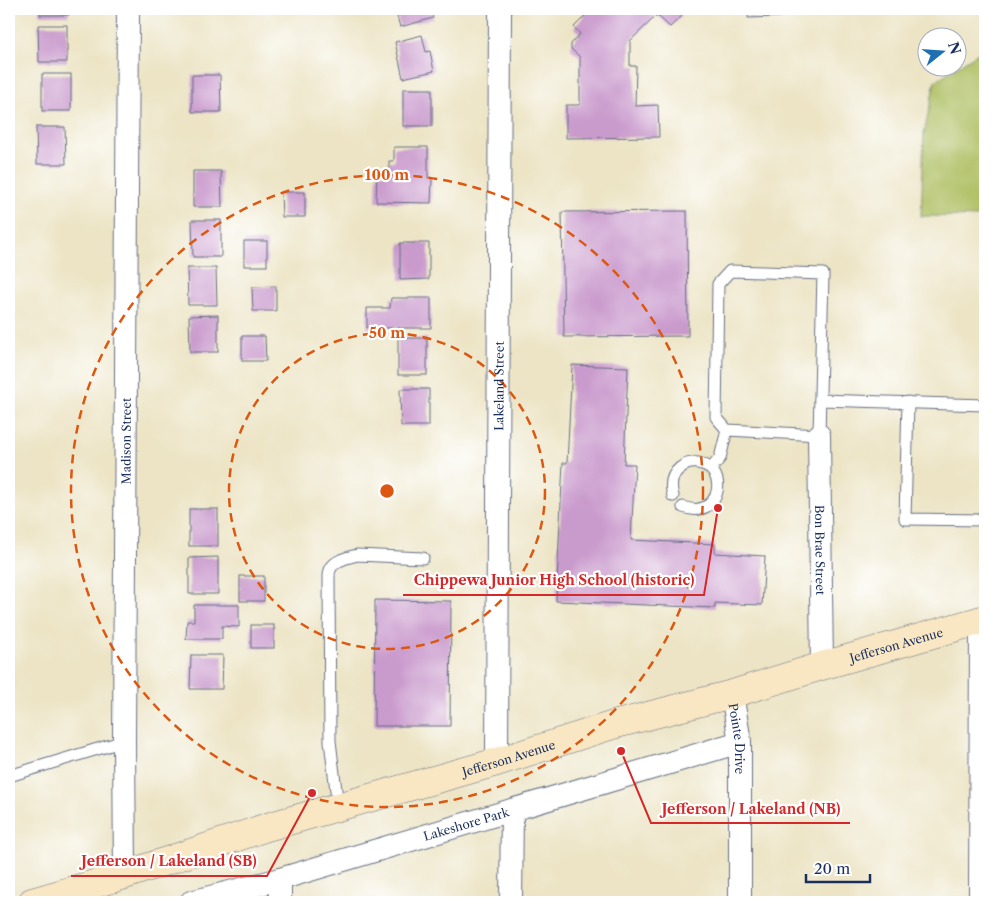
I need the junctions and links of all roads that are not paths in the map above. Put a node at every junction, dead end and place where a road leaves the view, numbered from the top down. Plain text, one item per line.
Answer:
1 (128, 9) edge
2 (500, 9) edge
3 (820, 400) junction
4 (908, 402) junction
5 (985, 405) edge
6 (727, 430) junction
7 (819, 434) junction
8 (710, 469) junction
9 (673, 496) dead end
10 (683, 507) dead end
11 (985, 520) edge
12 (423, 558) dead end
13 (983, 620) edge
14 (822, 666) junction
15 (732, 694) junction
16 (124, 741) junction
17 (740, 742) junction
18 (497, 762) junction
19 (9, 776) edge
20 (338, 807) junction
21 (512, 810) junction
22 (125, 875) junction
23 (280, 879) junction
24 (40, 901) edge
25 (191, 902) edge
26 (280, 902) edge
27 (511, 902) edge
28 (740, 902) edge
29 (980, 902) edge

1 - 16 street, Madison Street
2 - 18 street, Lakeland Street
3 - 4 lane
3 - 6 lane
3 - 7 lane
4 - 5 lane
4 - 11 lane
6 - 7 lane
6 - 8 lane
7 - 14 street, Bon Brae Street
8 - 9 lane
8 - 10 lane
12 - 20 lane
13 - 14 main road, Jefferson Avenue
13 - 29 street
14 - 15 main road, Jefferson Avenue
15 - 17 street, Pointe Drive
15 - 18 main road, Jefferson Avenue
16 - 19 lane
16 - 22 street, Madison Street
17 - 21 street, Lakeshore Park
17 - 28 street, Pointe Drive
18 - 20 main road, Jefferson Avenue
20 - 22 main road, Jefferson Avenue
21 - 23 street, Lakeshore Park
21 - 27 street
22 - 24 main road, Jefferson Avenue
23 - 25 street, Lakeshore Park
23 - 26 street

